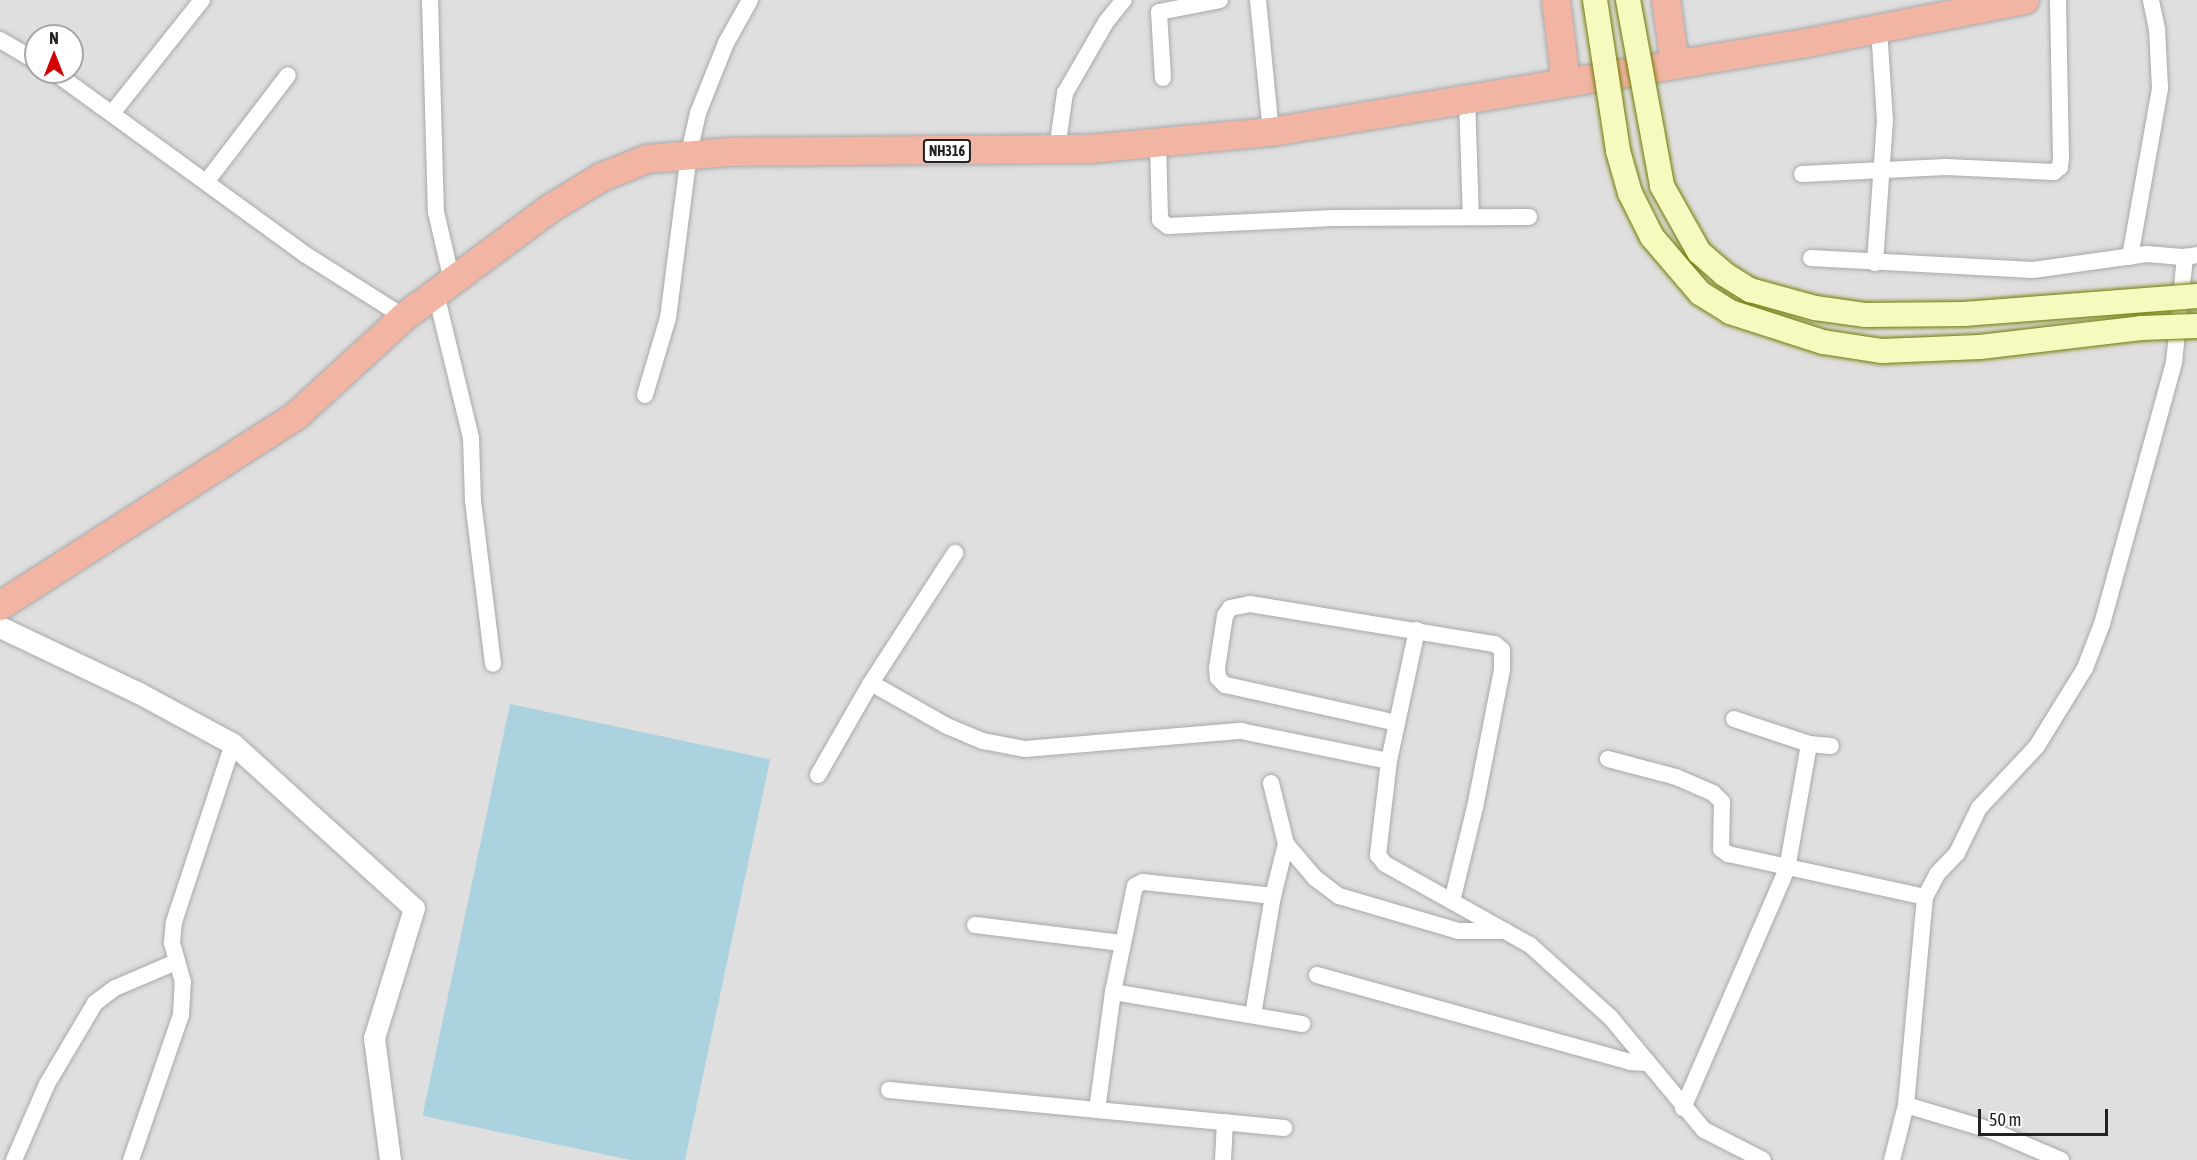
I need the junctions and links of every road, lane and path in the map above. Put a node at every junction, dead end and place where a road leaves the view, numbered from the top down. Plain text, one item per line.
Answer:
1 (202, 0) edge
2 (430, 0) edge
3 (750, 0) edge
4 (1124, 0) edge
5 (1220, 0) edge
6 (1258, 0) edge
7 (1556, 0) edge
8 (1595, 0) edge
9 (1628, 0) edge
10 (1666, 0) edge
11 (2025, 0) edge
12 (2058, 0) edge
13 (2151, 0) edge
14 (1879, 28) junction
15 (0, 40) edge
16 (24, 54) edge
17 (1675, 64) junction
18 (288, 75) dead end
19 (1163, 78) dead end
20 (1566, 82) junction
21 (72, 84) edge
22 (1467, 99) junction
23 (113, 112) junction
24 (1271, 132) junction
25 (1158, 142) junction
26 (1057, 149) junction
27 (689, 153) junction
28 (1883, 170) junction
29 (1802, 174) dead end
30 (207, 181) junction
31 (1471, 217) junction
32 (1529, 217) dead end
33 (2191, 256) edge
34 (2130, 257) junction
35 (1811, 258) dead end
36 (1875, 263) junction
37 (444, 287) junction
38 (2197, 296) edge
39 (404, 317) junction
40 (2197, 326) edge
41 (645, 395) dead end
42 (955, 554) dead end
43 (0, 606) edge
44 (0, 627) edge
45 (1417, 630) junction
46 (493, 664) dead end
47 (871, 683) junction
48 (1734, 719) dead end
49 (1397, 723) junction
50 (232, 744) junction
51 (1809, 744) junction
52 (1831, 746) dead end
53 (1608, 759) dead end
54 (1389, 761) junction
55 (818, 775) dead end
56 (1271, 783) dead end
57 (1287, 844) junction
58 (1787, 869) junction
59 (1273, 896) junction
60 (1925, 897) junction
61 (1452, 902) junction
62 (975, 925) dead end
63 (1505, 931) junction
64 (1122, 943) junction
65 (176, 962) junction
66 (1317, 975) dead end
67 (1113, 992) junction
68 (1253, 1016) junction
69 (1302, 1024) dead end
70 (1647, 1063) junction
71 (889, 1090) dead end
72 (1906, 1105) junction
73 (1683, 1108) junction
74 (1097, 1110) junction
75 (1225, 1122) junction
76 (1284, 1128) dead end
77 (14, 1160) edge
78 (131, 1160) edge
79 (390, 1160) edge
80 (1223, 1160) edge
81 (1763, 1160) edge
82 (1892, 1160) edge
83 (2061, 1160) edge

1 - 23 street
2 - 37 street
3 - 27 street
4 - 26 street
5 - 19 street
6 - 24 street
7 - 20 highway
8 - 40 main road, bridge
9 - 38 main road, bridge
10 - 17 highway
11 - 14 highway, NH316
12 - 28 street
13 - 34 street
14 - 17 highway, NH316
14 - 28 street
15 - 16 street
17 - 20 highway, NH316
18 - 30 street
20 - 22 highway, NH316
21 - 23 street
22 - 24 highway, NH316
22 - 31 street
23 - 30 street
24 - 25 highway, NH316
25 - 26 highway, NH316
25 - 31 street
26 - 27 highway, NH316
27 - 37 highway, NH316
27 - 41 street
28 - 29 street
28 - 36 street
30 - 39 street
31 - 32 street
33 - 34 street
33 - 60 street
34 - 36 street
35 - 36 street
37 - 39 highway, NH316
37 - 46 street
39 - 43 highway, NH316
42 - 47 street
44 - 50 street
45 - 49 street
45 - 49 street
45 - 61 street
47 - 54 street
47 - 55 street
48 - 51 street
49 - 54 street
50 - 65 street
50 - 79 street
51 - 52 street
51 - 58 street
53 - 58 street
54 - 61 street
56 - 57 street
57 - 59 street
57 - 63 street
58 - 60 street
58 - 73 street
59 - 64 street
59 - 68 street
60 - 72 street
61 - 63 street
62 - 64 street
63 - 70 street
64 - 67 street
65 - 77 street
65 - 78 street
66 - 70 street
67 - 68 street
67 - 74 street
68 - 69 street
70 - 73 street
71 - 74 street
72 - 82 street
72 - 83 street
73 - 81 street
74 - 75 street
75 - 76 street
75 - 80 street

